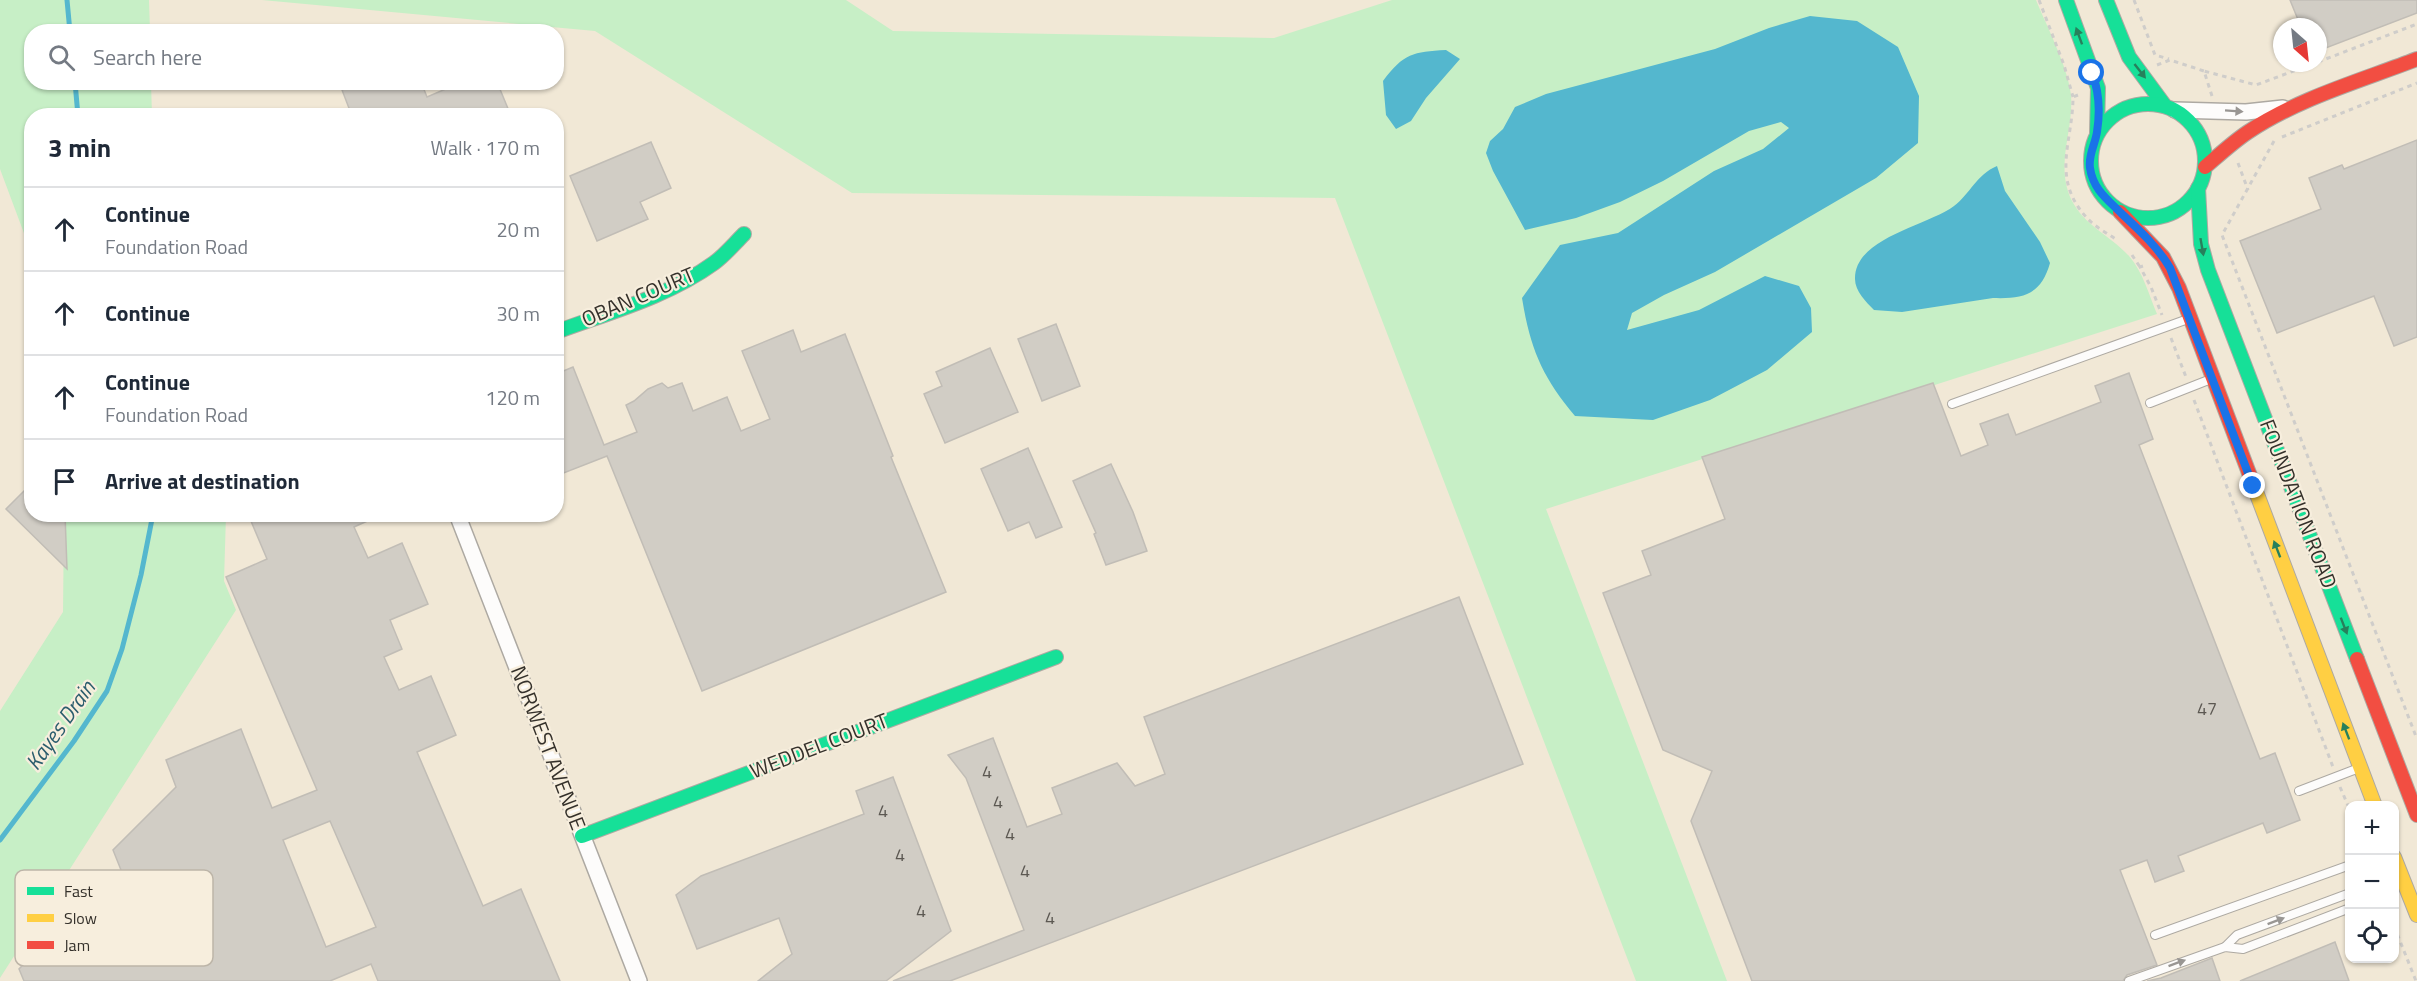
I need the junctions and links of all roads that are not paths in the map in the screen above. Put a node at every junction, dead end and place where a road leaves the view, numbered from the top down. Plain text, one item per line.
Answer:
1 (2066, 0) edge
2 (2106, 0) edge
3 (2417, 59) edge
4 (2292, 107) junction
5 (2170, 108) junction
6 (2097, 133) junction
7 (2205, 167) junction
8 (2198, 188) junction
9 (2120, 212) junction
10 (744, 234) dead end
11 (2190, 318) junction
12 (564, 329) edge
13 (2212, 379) junction
14 (2150, 403) dead end
15 (1952, 404) dead end
16 (460, 522) edge
17 (1056, 657) dead end
18 (2360, 767) junction
19 (2299, 791) dead end
20 (2373, 801) edge
21 (2417, 815) edge
22 (582, 836) junction
23 (2345, 866) edge
24 (2399, 880) edge
25 (2345, 894) edge
26 (2346, 909) edge
27 (2417, 915) edge
28 (2155, 935) dead end
29 (2225, 948) junction
30 (639, 981) edge
31 (2129, 981) edge

6 -> 1 street
2 -> 5 street
3 - 4 street
5 -> 4 street
4 - 7 street
5 - 6 street
5 - 7 street
6 - 9 street
7 - 8 street
8 - 9 street
8 -> 21 street, FOUNDATION ROAD
9 - 11 street, FOUNDATION ROAD
10 - 12 street, OBAN COURT
11 - 13 street, FOUNDATION ROAD
11 - 15 lane
13 - 14 lane
18 -> 13 street, FOUNDATION ROAD
16 - 22 street, NORWEST AVENUE
17 - 22 street, WEDDEL COURT
18 - 19 lane
18 - 20 street, FOUNDATION ROAD
22 - 30 street, NORWEST AVENUE
23 - 28 lane
24 - 27 street
29 -> 25 lane
26 - 29 lane
31 -> 29 lane

